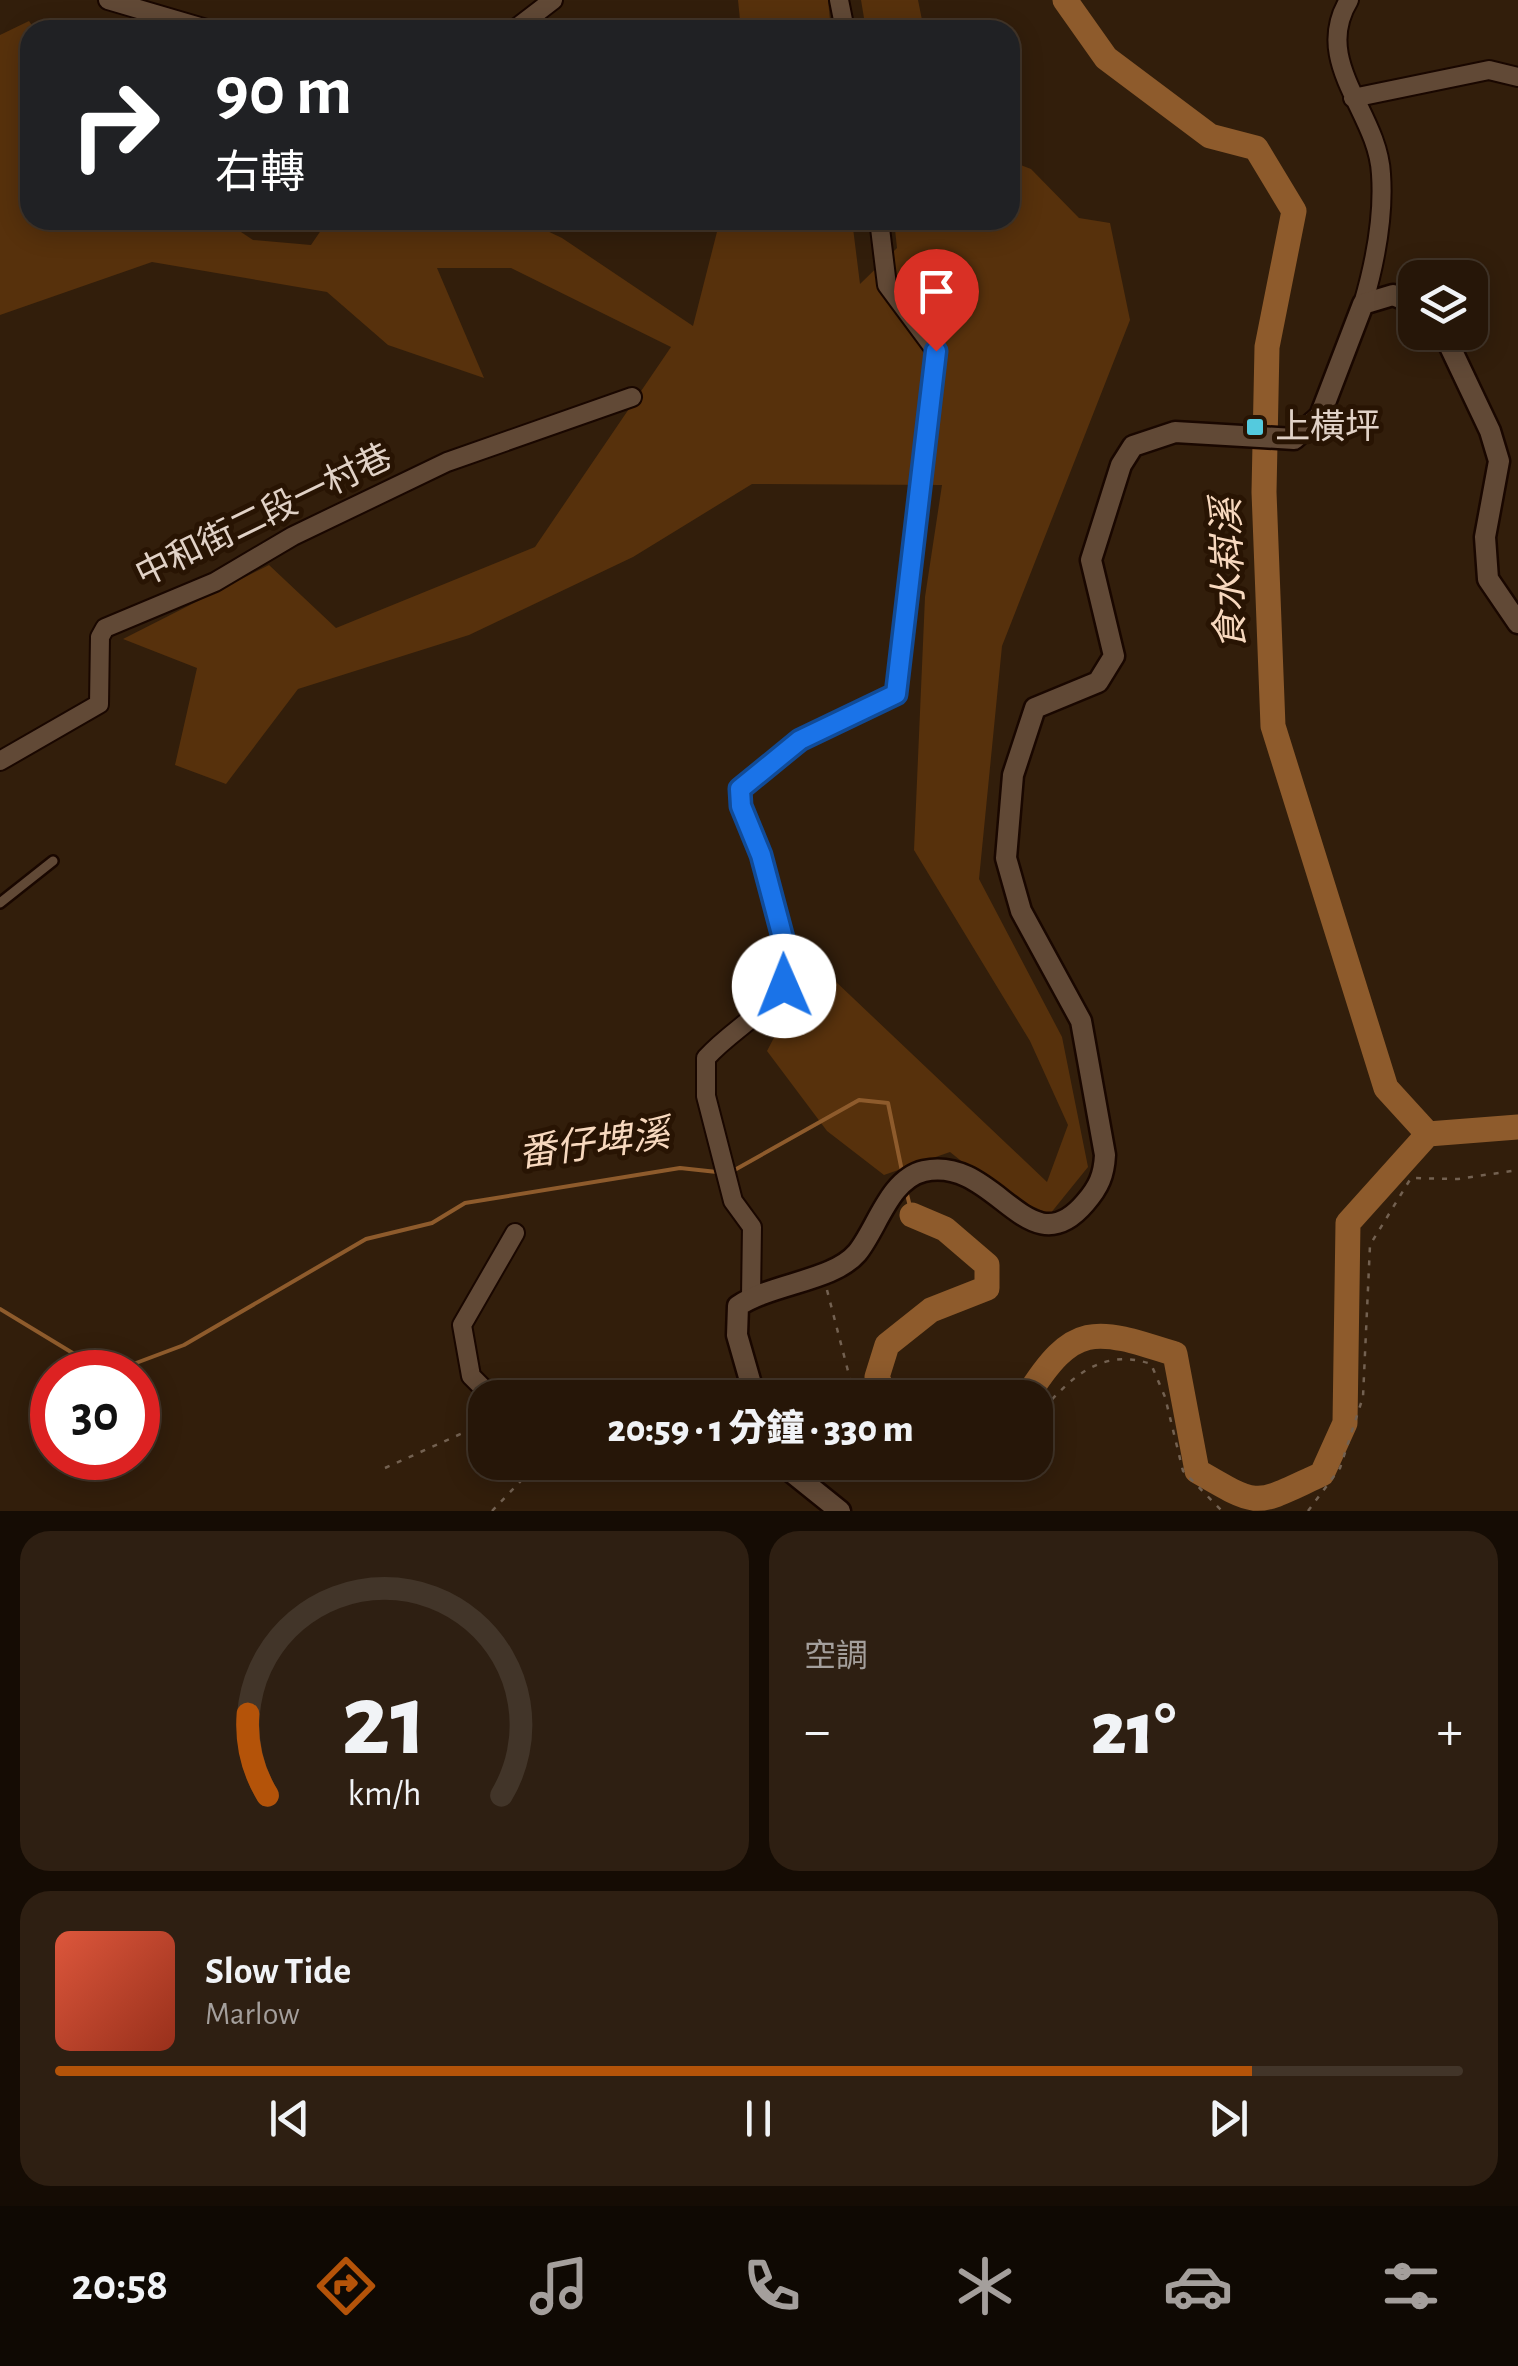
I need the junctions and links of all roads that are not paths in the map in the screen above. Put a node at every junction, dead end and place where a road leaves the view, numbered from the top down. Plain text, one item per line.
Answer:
1 (108, 0) edge
2 (553, 0) edge
3 (1349, 0) edge
4 (176, 20) edge
5 (527, 20) edge
6 (1518, 77) edge
7 (1353, 98) junction
8 (880, 230) edge
9 (1398, 298) edge
10 (1364, 304) junction
11 (1452, 350) edge
12 (632, 397) dead end
13 (1518, 623) edge
14 (0, 761) edge
15 (53, 861) dead end
16 (0, 904) edge
17 (515, 1233) dead end
18 (752, 1298) junction
19 (475, 1380) edge
20 (750, 1380) edge
21 (800, 1480) edge
22 (840, 1511) edge

1 - 4 street
2 - 5 street
3 - 7 street
6 - 7 street
7 - 10 street
8 - 18 street
9 - 10 street
10 - 18 street
11 - 13 street
12 - 14 street, 中和街二段一村巷
15 - 16 lane
17 - 19 street
18 - 20 street
21 - 22 street

